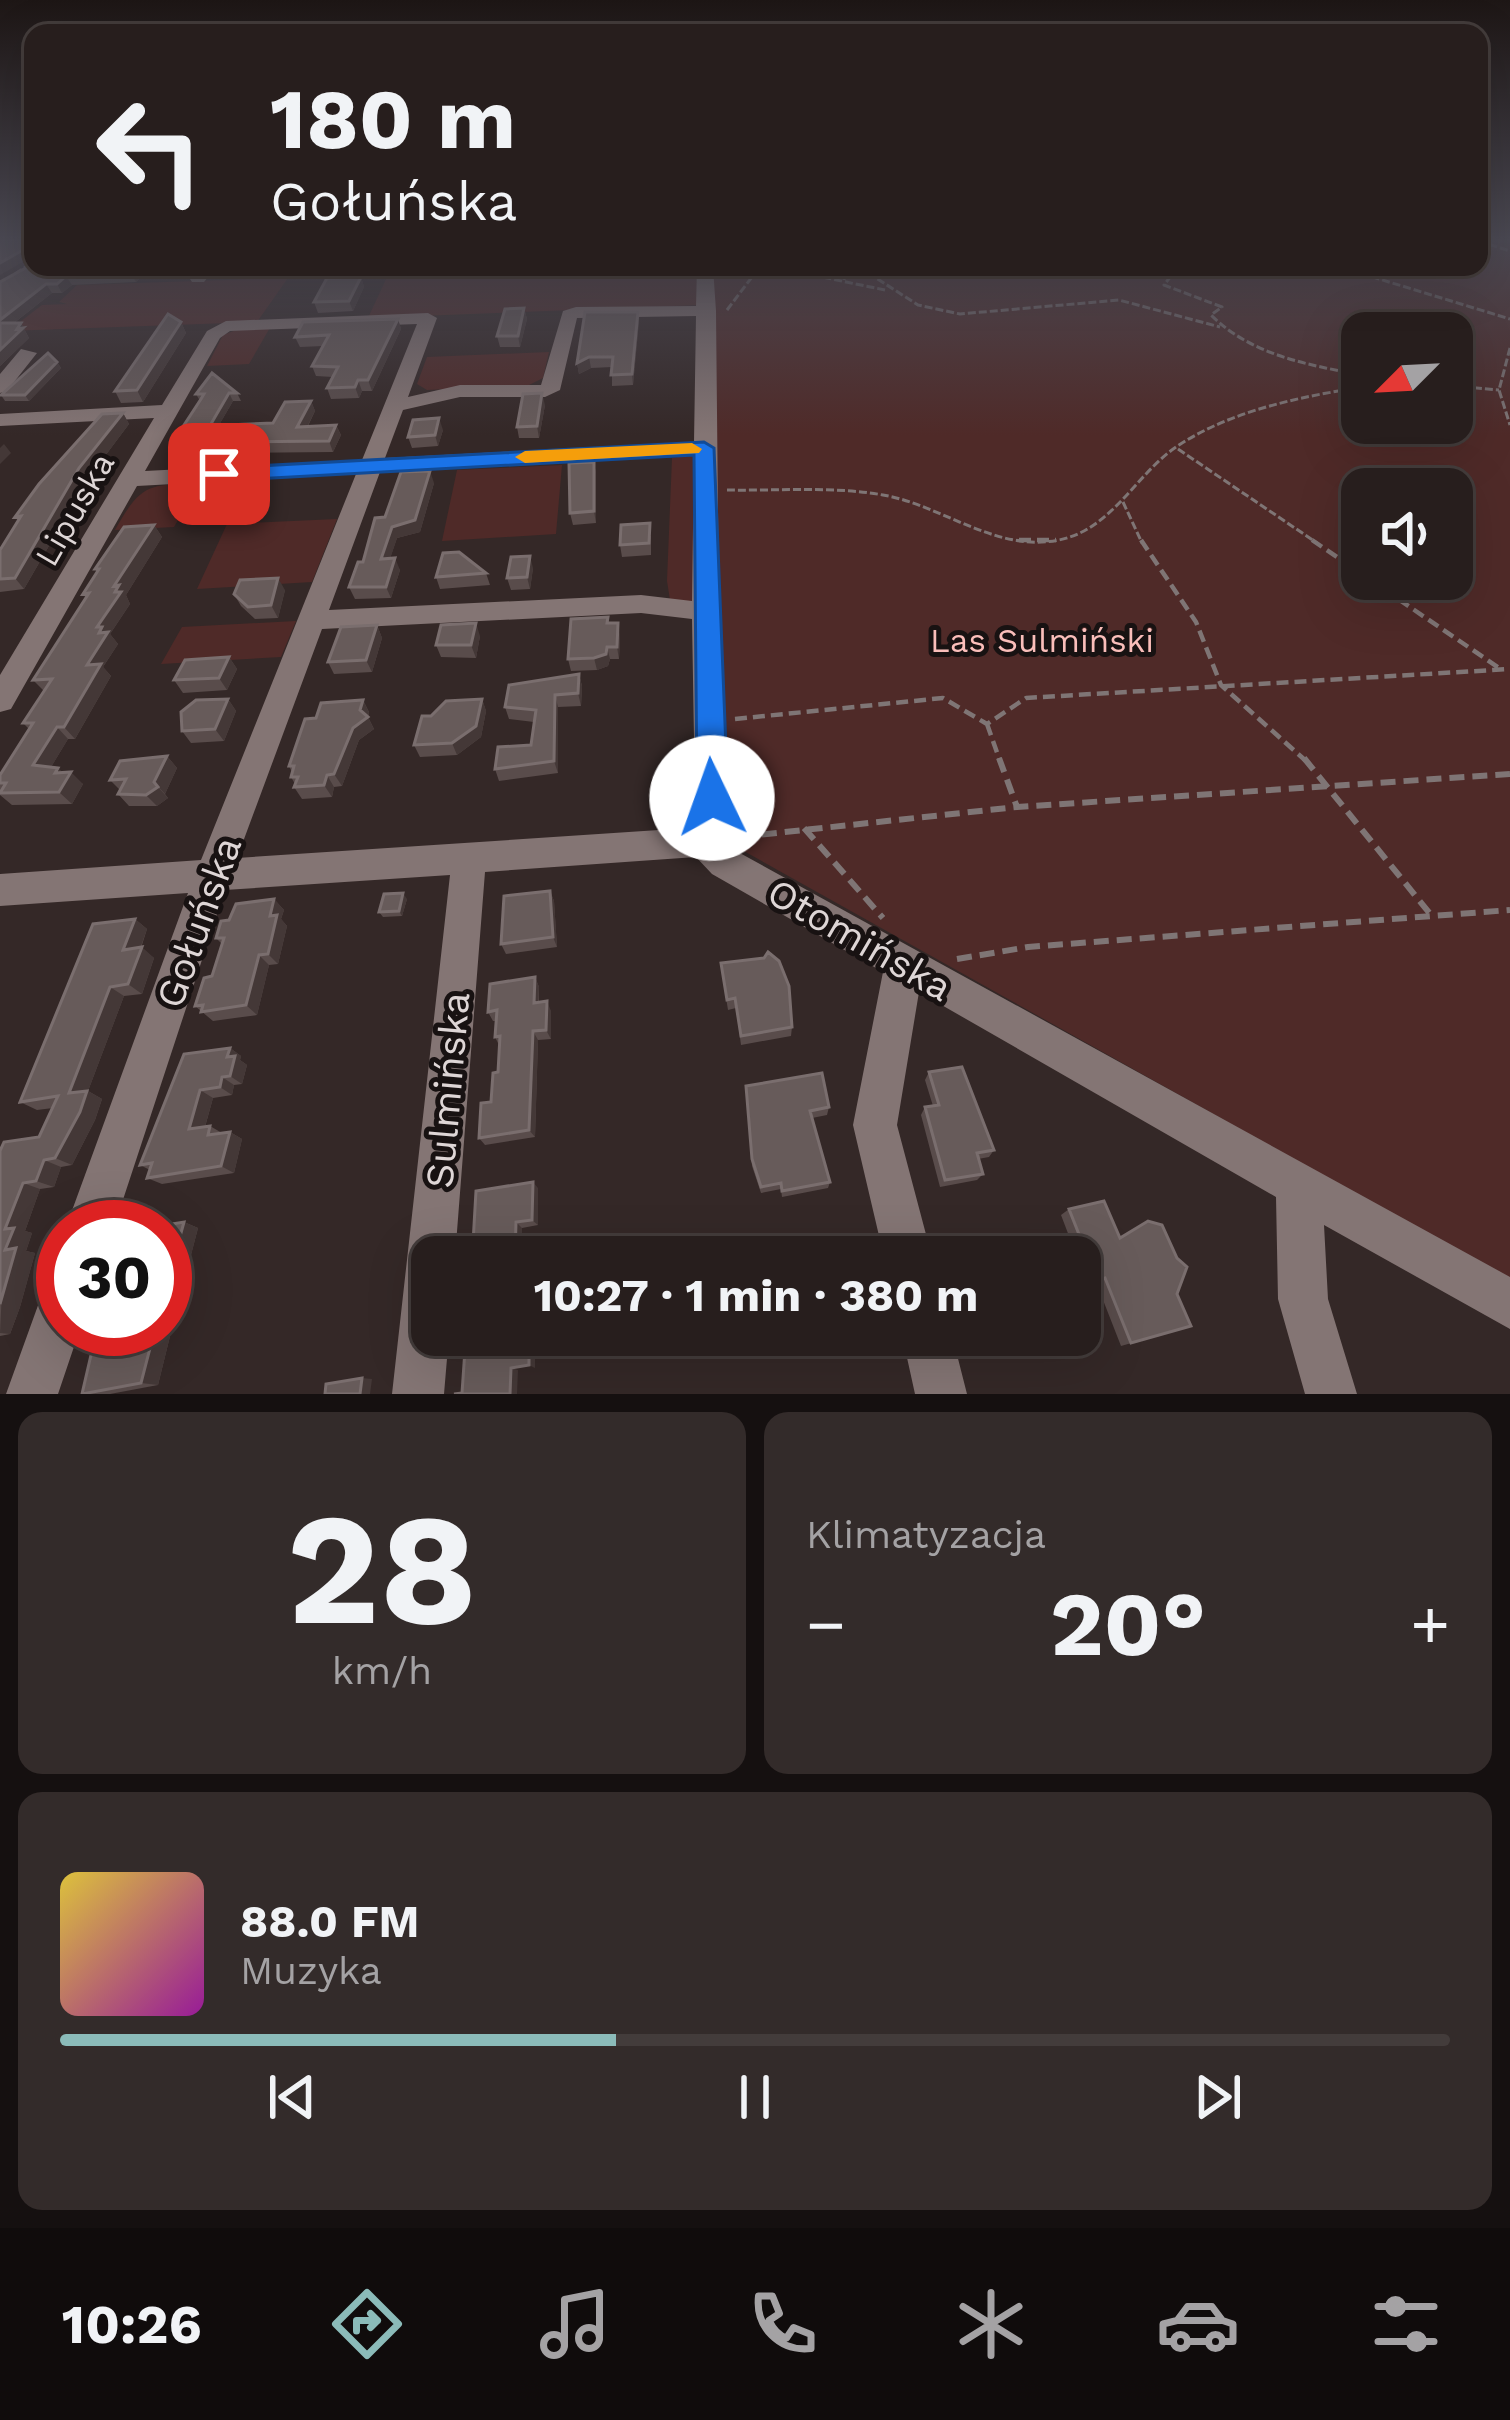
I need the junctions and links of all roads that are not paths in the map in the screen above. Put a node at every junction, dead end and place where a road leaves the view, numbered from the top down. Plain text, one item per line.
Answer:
1 (706, 305) edge
2 (428, 318) joint
3 (707, 320) junction
4 (28, 353) dead end
5 (0, 386) edge
6 (394, 406) junction
7 (167, 411) junction
8 (0, 420) edge
9 (704, 448) junction
10 (371, 466) junction
11 (130, 479) junction
12 (705, 612) junction
13 (313, 620) junction
14 (0, 701) edge
15 (703, 842) junction
16 (469, 858) junction
17 (214, 875) junction
18 (0, 890) edge
19 (899, 946) junction
20 (1299, 1187) junction
21 (99, 1200) edge
22 (903, 1236) edge
23 (1510, 1304) edge
24 (45, 1356) edge
25 (932, 1356) edge
26 (32, 1394) edge
27 (418, 1394) edge
28 (941, 1394) edge
29 (1331, 1394) edge

1 - 3 street
2 - 6 street, Gołuńska
2 - 7 street, Lipuska
3 - 6 street
3 - 9 street
4 - 5 street
6 - 10 street, Gołuńska
7 - 8 street, Lipuska
7 - 11 street, Lipuska
9 - 10 street
9 - 12 street
10 - 11 street
10 - 13 street, Gołuńska
11 - 14 street, Lipuska
12 - 13 street
12 - 15 street
13 - 17 street, Gołuńska
15 - 16 street
15 - 19 street, Otomińska
16 - 17 street
16 - 27 street, Sulmińska
17 - 18 street
17 - 21 street, Gołuńska
19 - 20 street, Otomińska
19 - 22 street
20 - 23 street, Otomińska
20 - 29 street
24 - 26 street
25 - 28 street

